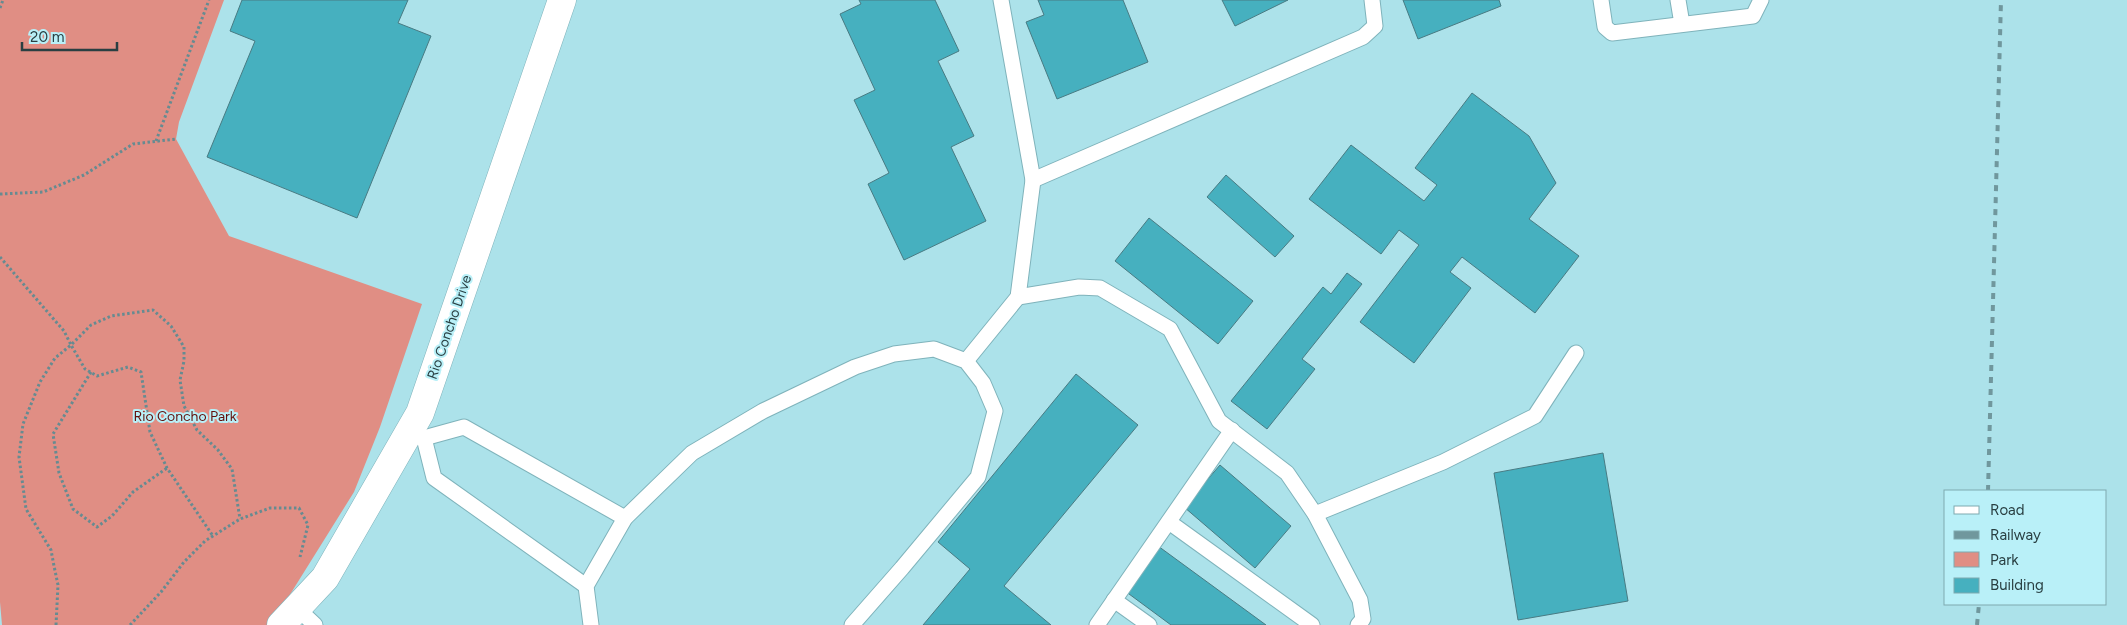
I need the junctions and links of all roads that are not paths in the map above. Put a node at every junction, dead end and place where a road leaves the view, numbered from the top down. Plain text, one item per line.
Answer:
1 (562, 0) edge
2 (1001, 0) edge
3 (1372, 0) edge
4 (1600, 0) edge
5 (1678, 0) edge
6 (1761, 0) edge
7 (1682, 24) junction
8 (1033, 180) junction
9 (1018, 298) junction
10 (1576, 353) dead end
11 (966, 361) junction
12 (1232, 430) junction
13 (417, 434) junction
14 (1315, 514) junction
15 (625, 518) junction
16 (1168, 522) junction
17 (586, 586) junction
18 (1114, 600) junction
19 (298, 619) edge
20 (591, 625) edge
21 (852, 625) edge
22 (1097, 625) edge
23 (1149, 625) edge
24 (1312, 625) edge
25 (1358, 625) edge

1 - 13 street, Rio Concho Drive
2 - 8 lane
3 - 8 lane
4 - 7 lane
5 - 7 lane
6 - 7 lane
8 - 9 lane
9 - 11 lane
9 - 12 lane
10 - 14 lane
11 - 15 lane
11 - 21 lane
12 - 14 lane
12 - 16 lane
13 - 15 lane
13 - 17 lane
13 - 19 street, Rio Concho Drive
14 - 25 lane
15 - 17 lane
16 - 18 lane
16 - 24 lane
17 - 20 lane
18 - 22 lane
18 - 23 lane

